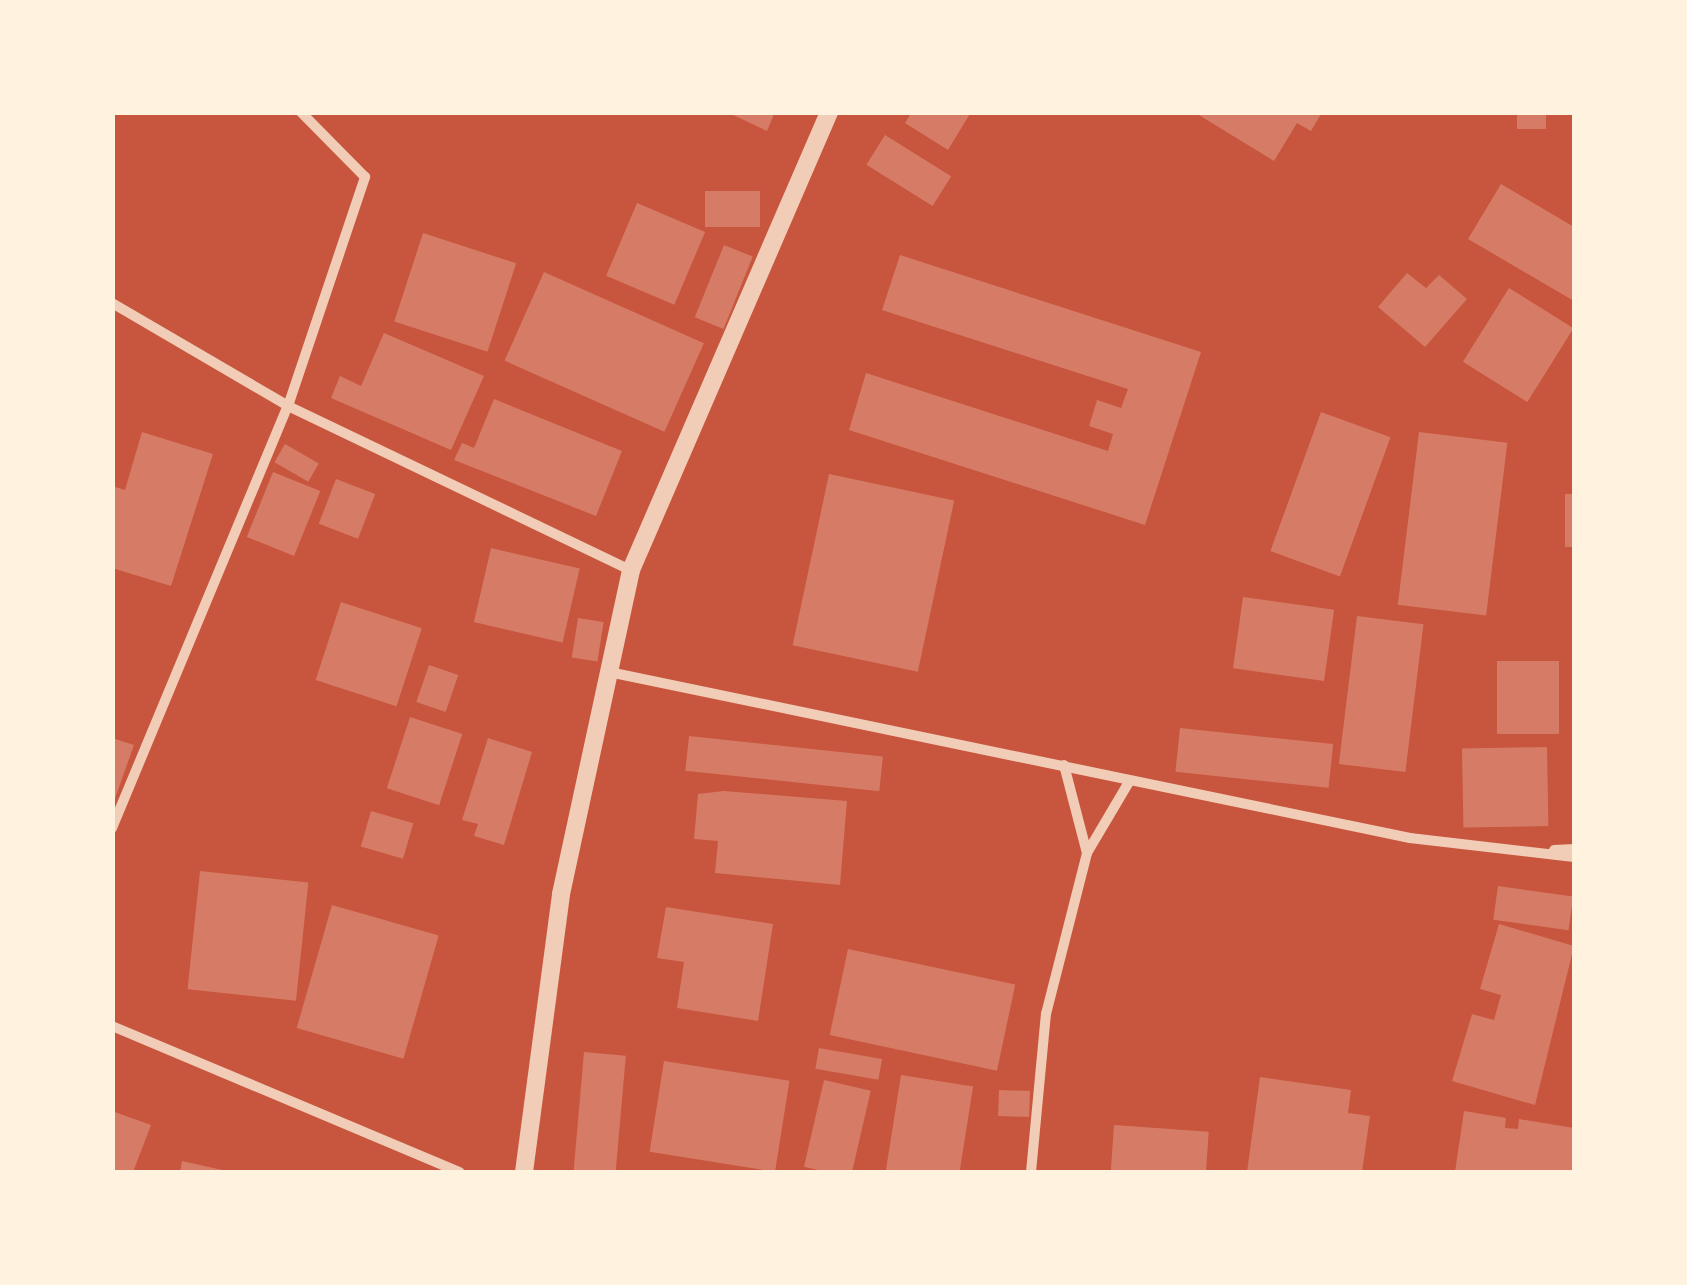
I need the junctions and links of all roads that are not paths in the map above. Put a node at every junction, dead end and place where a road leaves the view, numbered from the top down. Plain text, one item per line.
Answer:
1 (301, 112) edge
2 (829, 112) edge
3 (315, 115) edge
4 (112, 304) edge
5 (288, 406) junction
6 (630, 570) junction
7 (609, 672) junction
8 (1064, 764) junction
9 (1129, 782) junction
10 (112, 828) edge
11 (1574, 849) edge
12 (1087, 852) junction
13 (1518, 853) junction
14 (1574, 857) edge
15 (112, 1026) edge
16 (460, 1172) edge
17 (524, 1172) edge
18 (1031, 1172) edge

1 - 3 street
2 - 6 street
3 - 5 street
4 - 5 street
5 - 6 street
5 - 10 street
6 - 7 street
7 - 8 street
7 - 17 street
8 - 9 street
8 - 12 street
9 - 12 street
9 - 13 street
11 - 13 street
12 - 18 street
13 - 14 street
15 - 16 street

